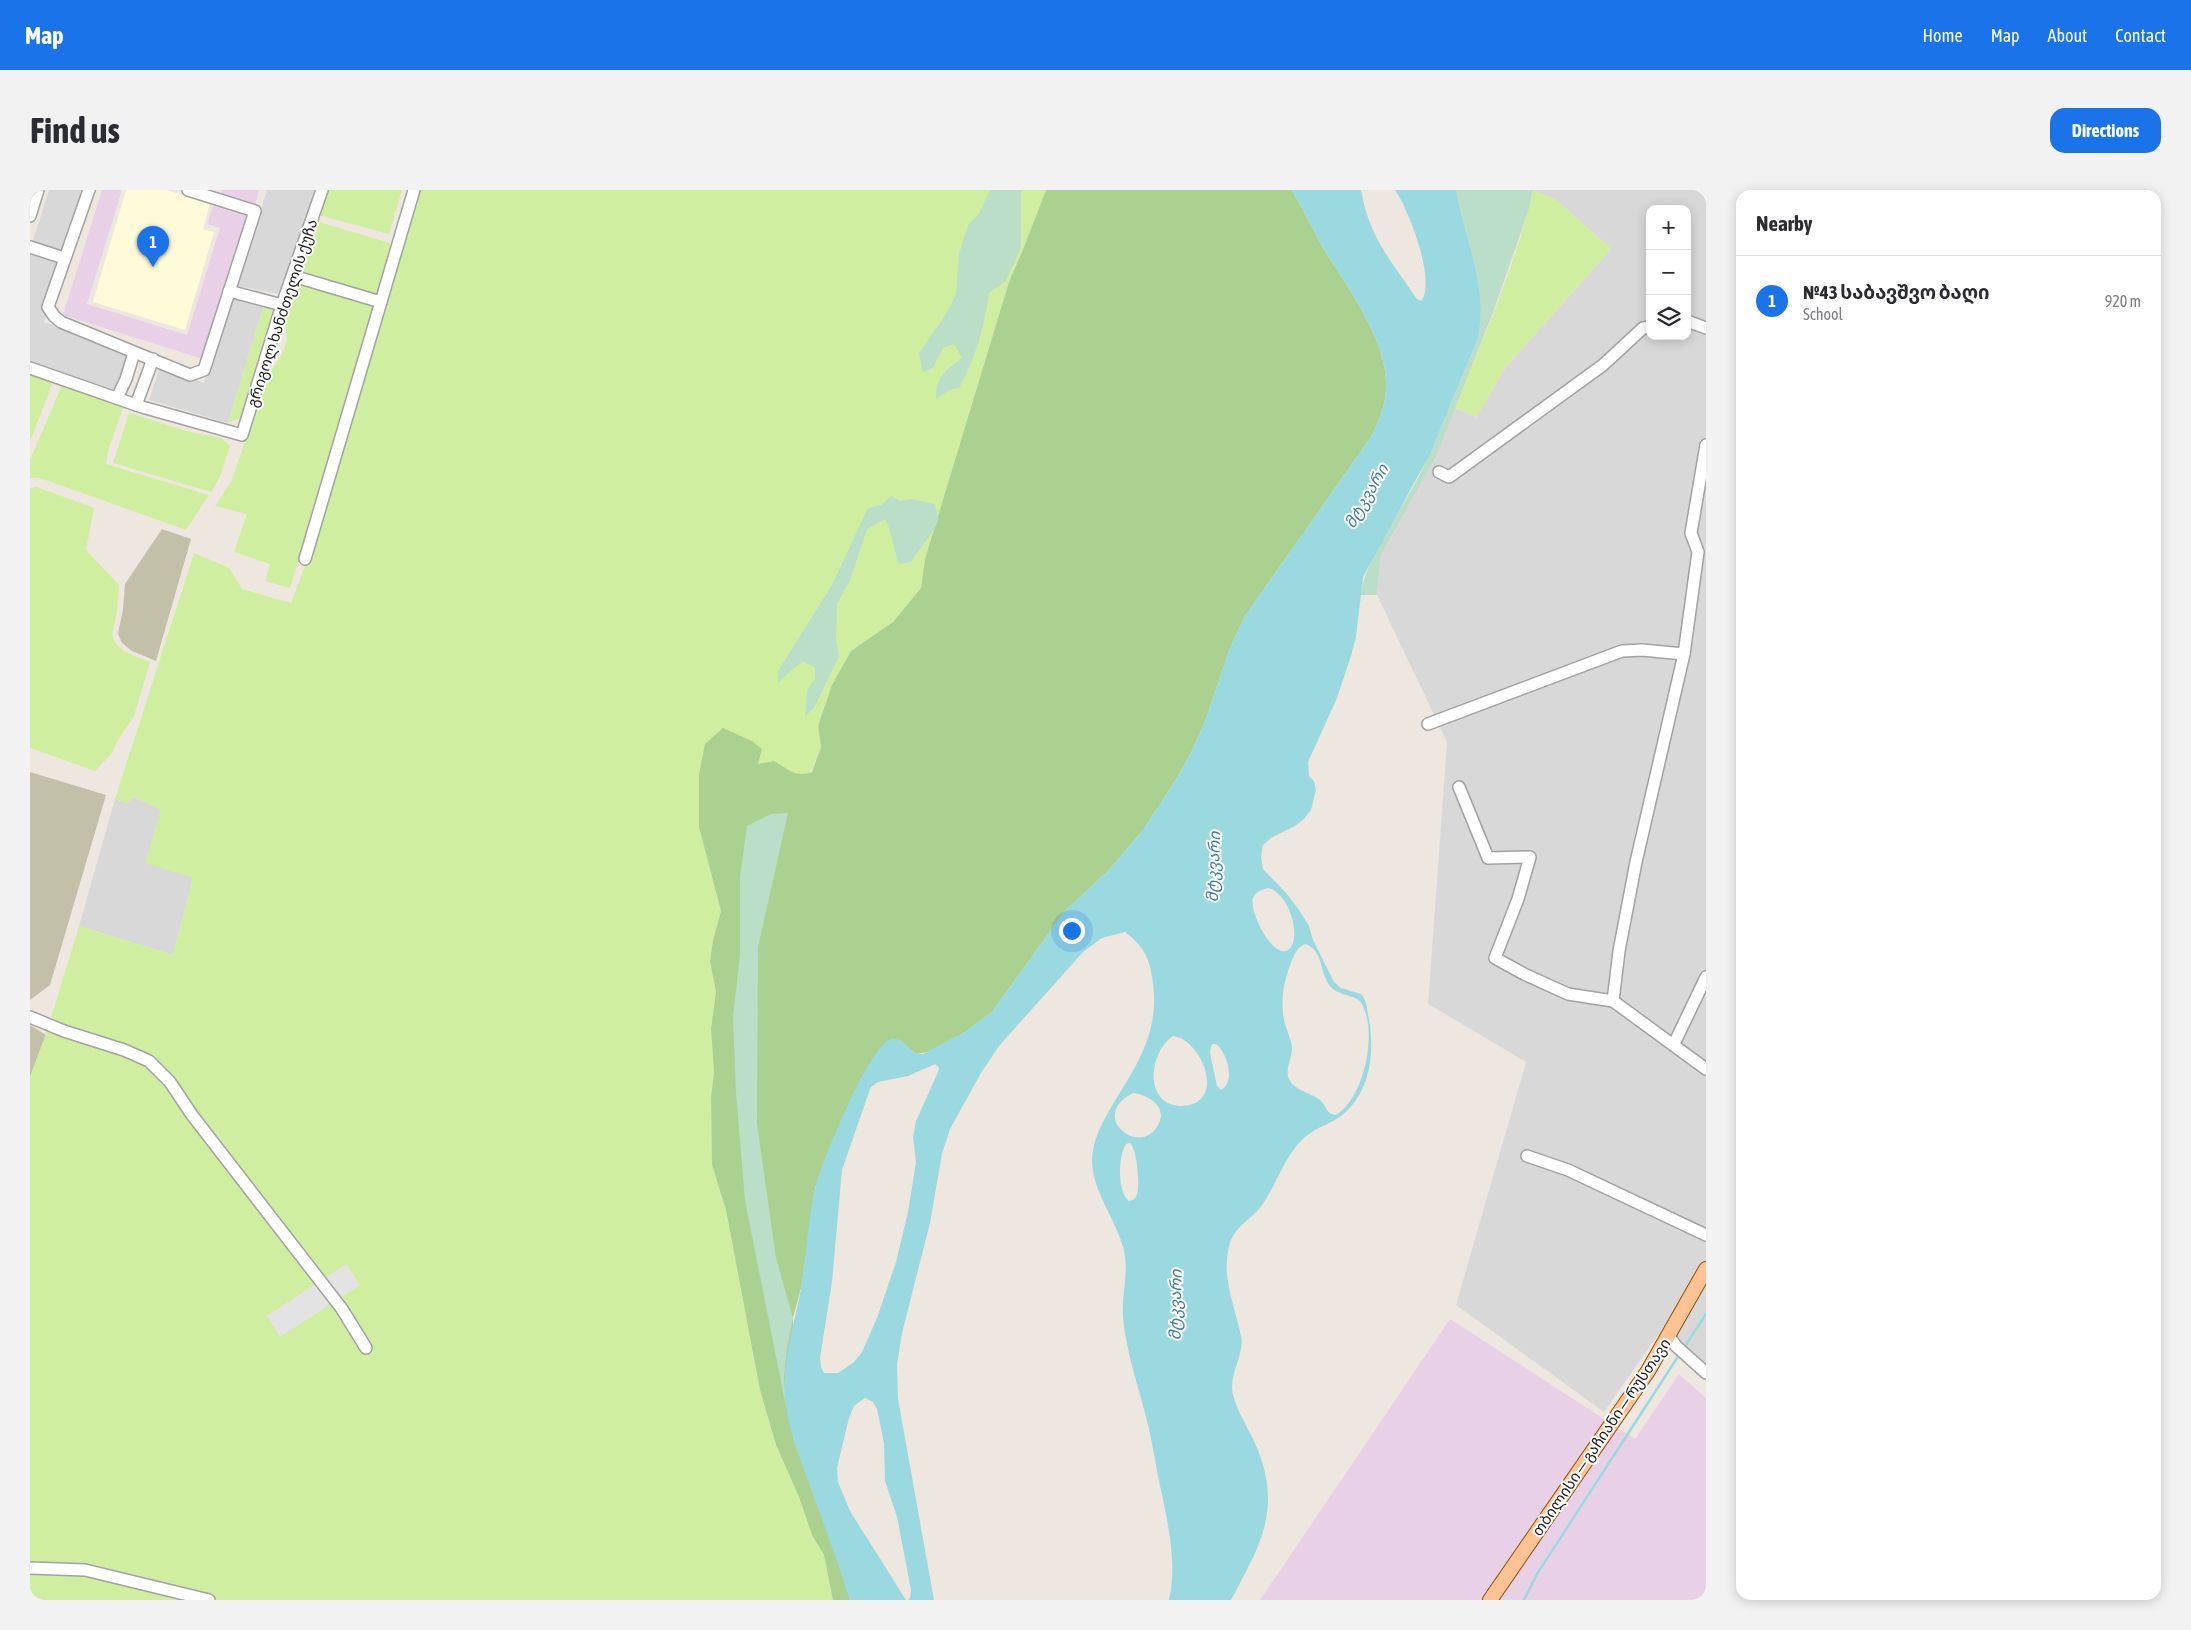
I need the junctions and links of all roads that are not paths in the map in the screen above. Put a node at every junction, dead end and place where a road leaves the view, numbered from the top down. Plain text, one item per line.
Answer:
1 (38, 190) edge
2 (89, 190) edge
3 (188, 190) edge
4 (322, 190) edge
5 (414, 190) edge
6 (30, 216) edge
7 (30, 248) edge
8 (64, 258) junction
9 (293, 276) junction
10 (229, 291) junction
11 (381, 302) junction
12 (282, 305) junction
13 (1691, 322) edge
14 (1646, 328) edge
15 (1706, 328) edge
16 (134, 353) junction
17 (154, 360) junction
18 (30, 368) edge
19 (117, 398) junction
20 (136, 405) junction
21 (1706, 445) edge
22 (1439, 472) dead end
23 (305, 559) dead end
24 (1684, 654) junction
25 (1428, 724) dead end
26 (1459, 788) dead end
27 (1706, 977) edge
28 (1613, 1001) junction
29 (30, 1017) edge
30 (1674, 1044) junction
31 (1706, 1069) edge
32 (1527, 1156) dead end
33 (1706, 1235) edge
34 (1706, 1270) edge
35 (1673, 1341) junction
36 (366, 1348) dead end
37 (1706, 1373) edge
38 (30, 1568) edge
39 (209, 1600) edge
40 (1490, 1600) edge

1 - 6 street
2 - 8 street
3 - 10 street
4 - 9 street, გრიგოლ ხანძთელის ქუჩა
5 - 11 street
7 - 8 street
8 - 16 street
9 - 11 street
9 - 12 street, გრიგოლ ხანძთელის ქუჩა
10 - 12 street
10 - 17 street
11 - 23 street
12 - 20 street, გრიგოლ ხანძთელის ქუჩა
13 - 15 street
14 - 22 street
16 - 17 street
16 - 19 street
17 - 20 street
18 - 19 street
19 - 20 street
21 - 24 street
24 - 25 street
24 - 28 street
26 - 28 street
27 - 30 street
28 - 30 street
29 - 36 street
30 - 31 street
32 - 33 street
34 - 35 main road, თბილისი — გაჩიანი — რუსთავი
35 - 37 street
35 - 40 main road, თბილისი — გაჩიანი — რუსთავი
38 - 39 street

